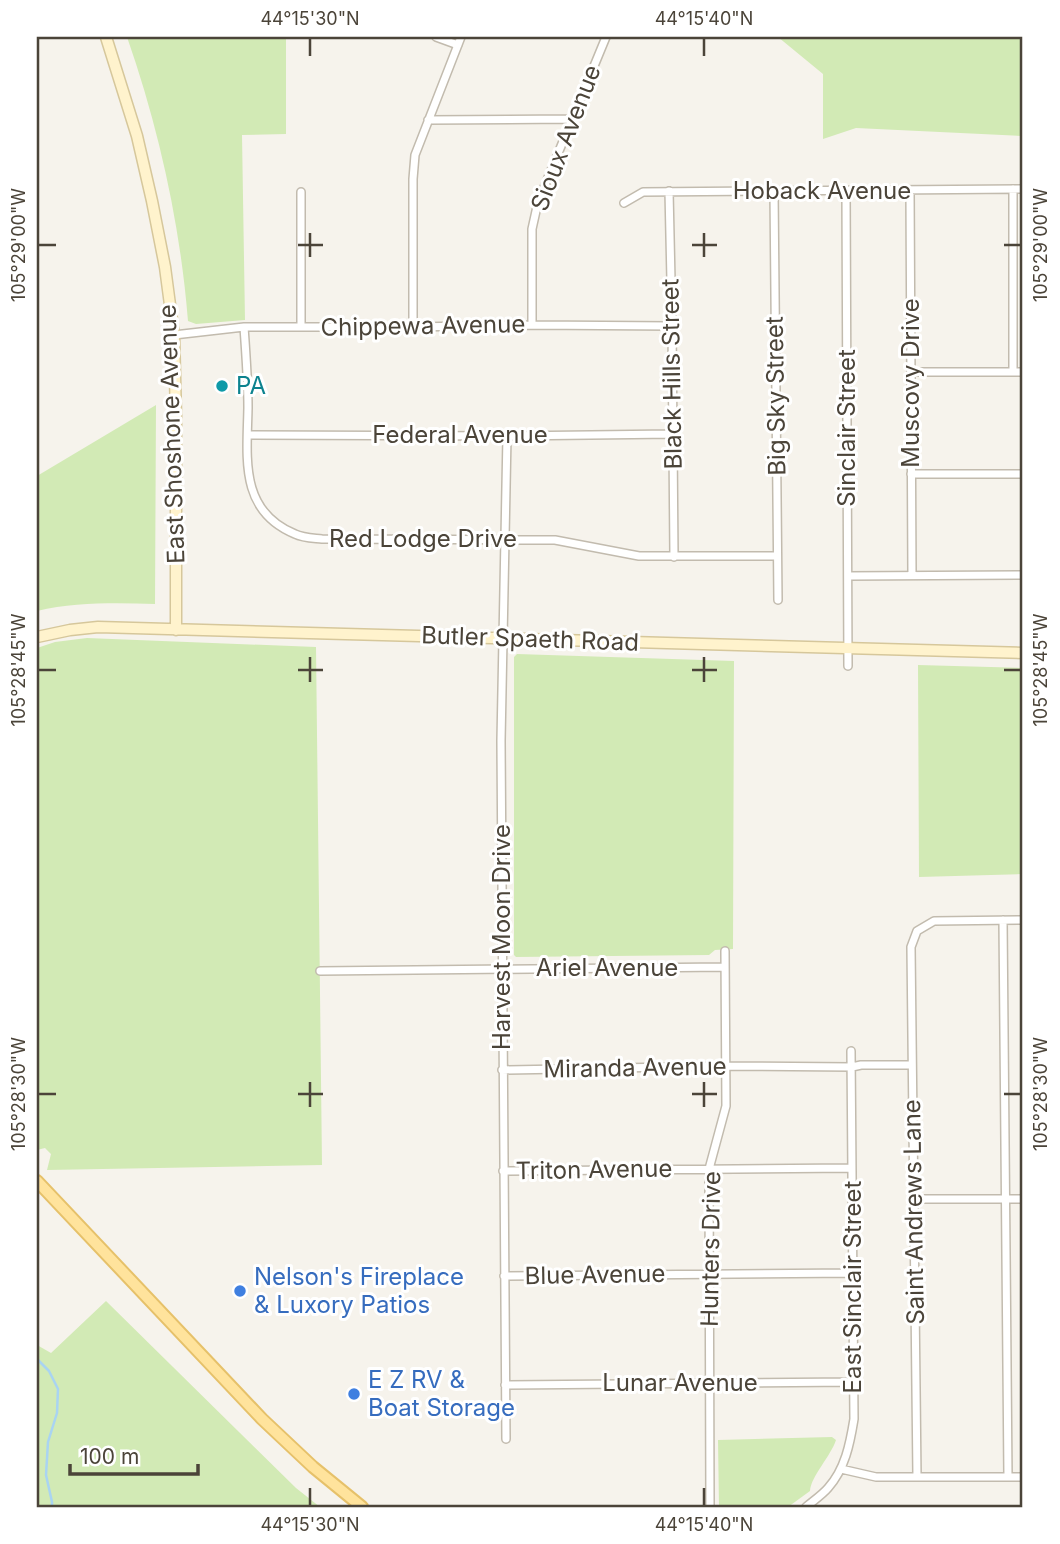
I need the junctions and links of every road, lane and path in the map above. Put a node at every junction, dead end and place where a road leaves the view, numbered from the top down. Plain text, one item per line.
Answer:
1 (106, 37) edge
2 (436, 37) edge
3 (606, 37) edge
4 (459, 41) edge
5 (428, 120) junction
6 (573, 120) junction
7 (1013, 189) junction
8 (1023, 189) edge
9 (910, 190) junction
10 (301, 191) dead end
11 (669, 191) junction
12 (774, 191) junction
13 (846, 191) junction
14 (624, 202) dead end
15 (531, 325) junction
16 (672, 326) junction
17 (244, 327) junction
18 (301, 327) junction
19 (413, 327) junction
20 (174, 335) junction
21 (911, 372) junction
22 (1013, 372) junction
23 (1023, 372) edge
24 (247, 435) junction
25 (673, 435) junction
26 (507, 436) junction
27 (911, 474) junction
28 (1023, 474) edge
29 (506, 540) junction
30 (674, 556) junction
31 (777, 556) junction
32 (912, 575) junction
33 (1023, 575) edge
34 (848, 576) junction
35 (778, 600) dead end
36 (176, 630) junction
37 (37, 637) edge
38 (503, 638) junction
39 (848, 648) junction
40 (1023, 653) edge
41 (848, 666) dead end
42 (1003, 920) junction
43 (1023, 920) edge
44 (725, 951) dead end
45 (725, 967) junction
46 (502, 969) junction
47 (320, 971) dead end
48 (851, 1051) dead end
49 (912, 1065) junction
50 (726, 1066) junction
51 (852, 1067) junction
52 (502, 1070) junction
53 (852, 1168) junction
54 (709, 1169) junction
55 (503, 1171) junction
56 (37, 1181) edge
57 (914, 1199) junction
58 (1006, 1199) junction
59 (1023, 1199) edge
60 (710, 1273) junction
61 (853, 1273) junction
62 (504, 1276) junction
63 (710, 1382) junction
64 (854, 1382) junction
65 (505, 1385) junction
66 (506, 1439) dead end
67 (841, 1469) junction
68 (917, 1477) junction
69 (1008, 1477) junction
70 (1023, 1477) edge
71 (362, 1507) edge
72 (710, 1507) edge
73 (806, 1507) edge

1 - 20 main road, East Shoshone Avenue
2 - 4 street
3 - 6 street, Sioux Avenue
4 - 5 street
5 - 6 street
5 - 19 street
6 - 15 street, Sioux Avenue
7 - 8 street, Hoback Avenue
7 - 9 street, Hoback Avenue
7 - 22 street
9 - 13 street, Hoback Avenue
9 - 21 street, Muscovy Drive
10 - 18 street
11 - 12 street, Hoback Avenue
11 - 14 street, Hoback Avenue
11 - 16 street, Black Hills Street
12 - 13 street, Hoback Avenue
12 - 31 street, Big Sky Street
13 - 34 street, Sinclair Street
15 - 16 street, Chippewa Avenue
15 - 19 street, Chippewa Avenue
16 - 25 street, Black Hills Street
17 - 18 street, Chippewa Avenue
17 - 20 street, Chippewa Avenue
17 - 24 street, Red Lodge Drive
18 - 19 street, Chippewa Avenue
20 - 36 main road, East Shoshone Avenue
21 - 22 street
21 - 27 street, Muscovy Drive
22 - 23 street
24 - 26 street, Federal Avenue
24 - 29 street, Red Lodge Drive
25 - 26 street, Federal Avenue
25 - 30 street, Black Hills Street
26 - 29 street, Harvest Moon Drive
27 - 28 street
27 - 32 street, Muscovy Drive
29 - 30 street, Red Lodge Drive
29 - 38 street, Harvest Moon Drive
30 - 31 street, Red Lodge Drive
31 - 35 street, Big Sky Street
32 - 33 street
32 - 34 street
34 - 39 street, Sinclair Street
36 - 37 main road, Butler Spaeth Road
36 - 38 main road, Butler Spaeth Road
38 - 39 main road, Butler Spaeth Road
38 - 46 street, Harvest Moon Drive
39 - 40 main road, Butler Spaeth Road
39 - 41 street, Sinclair Street
42 - 43 street
42 - 49 street, Saint Andrews Lane
42 - 58 street
44 - 45 street, Hunters Drive
45 - 46 street, Ariel Avenue
45 - 50 street, Hunters Drive
46 - 47 street, Ariel Avenue
46 - 52 street, Harvest Moon Drive
48 - 51 street, East Sinclair Street
49 - 51 street, Miranda Avenue
49 - 57 street, Saint Andrews Lane
50 - 51 street, Miranda Avenue
50 - 52 street, Miranda Avenue
50 - 54 street, Hunters Drive
51 - 53 street, East Sinclair Street
52 - 55 street, Harvest Moon Drive
53 - 54 street, Triton Avenue
53 - 61 street, East Sinclair Street
54 - 55 street, Triton Avenue
54 - 60 street, Hunters Drive
55 - 62 street, Harvest Moon Drive
56 - 71 main road
57 - 58 street
57 - 68 street, Saint Andrews Lane
58 - 59 street
58 - 69 street
60 - 61 street, Blue Avenue
60 - 62 street, Blue Avenue
60 - 63 street, Hunters Drive
61 - 64 street, East Sinclair Street
62 - 65 street, Harvest Moon Drive
63 - 64 street, Lunar Avenue
63 - 65 street, Lunar Avenue
63 - 72 street, Hunters Drive
64 - 67 street, East Sinclair Street
65 - 66 street, Harvest Moon Drive
67 - 68 street
67 - 73 street, East Sinclair Street
68 - 69 street
69 - 70 street

